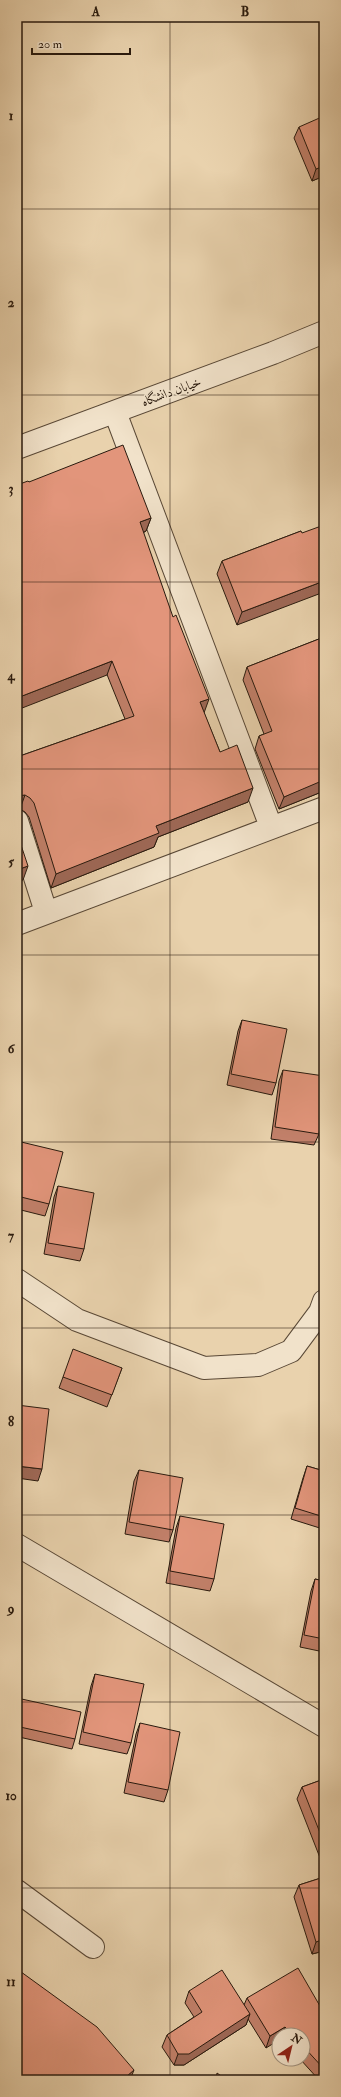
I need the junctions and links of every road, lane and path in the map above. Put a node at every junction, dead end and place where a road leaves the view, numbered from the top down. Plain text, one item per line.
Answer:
1 (324, 332) edge
2 (115, 412) junction
3 (17, 448) edge
4 (324, 808) edge
5 (17, 821) edge
6 (271, 827) junction
7 (46, 912) junction
8 (17, 924) edge
9 (17, 1280) edge
10 (324, 1301) edge
11 (17, 1545) edge
12 (324, 1726) edge
13 (17, 1891) edge
14 (93, 1947) dead end

1 - 2 street, خیابان دانشگاه
2 - 3 street, خیابان دانشگاه
2 - 6 street
4 - 6 street
5 - 7 street
6 - 7 street
7 - 8 street
9 - 10 street
11 - 12 street
13 - 14 street

